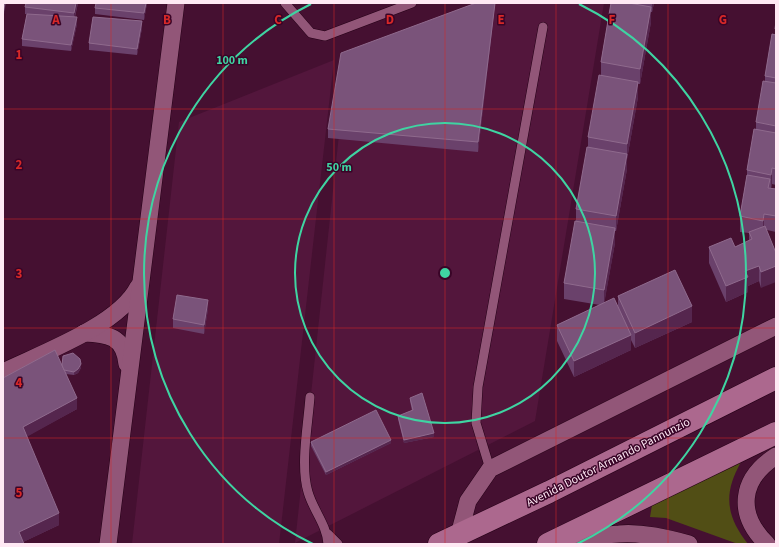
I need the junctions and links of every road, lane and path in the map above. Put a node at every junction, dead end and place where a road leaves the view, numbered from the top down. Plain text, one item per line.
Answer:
1 (176, 3) edge
2 (285, 3) edge
3 (412, 3) edge
4 (543, 27) dead end
5 (140, 281) junction
6 (776, 326) edge
7 (84, 333) junction
8 (3, 372) edge
9 (128, 375) junction
10 (776, 378) edge
11 (310, 397) dead end
12 (776, 433) edge
13 (776, 456) edge
14 (490, 469) junction
15 (328, 534) junction
16 (449, 540) edge
17 (108, 544) edge
18 (328, 544) edge
19 (338, 544) edge
20 (548, 544) edge
21 (559, 544) edge
22 (689, 544) edge
23 (767, 544) edge

1 - 5 street
2 - 3 lane
4 - 14 lane
5 - 7 street
5 - 9 street
6 - 14 street
7 - 8 street
7 - 9 street
9 - 17 street
10 - 16 main road, Avenida Doutor Armando Pannunzio
11 - 15 lane
12 - 20 main road
13 - 23 street
14 - 16 street
15 - 18 lane
15 - 19 lane
21 - 22 street

